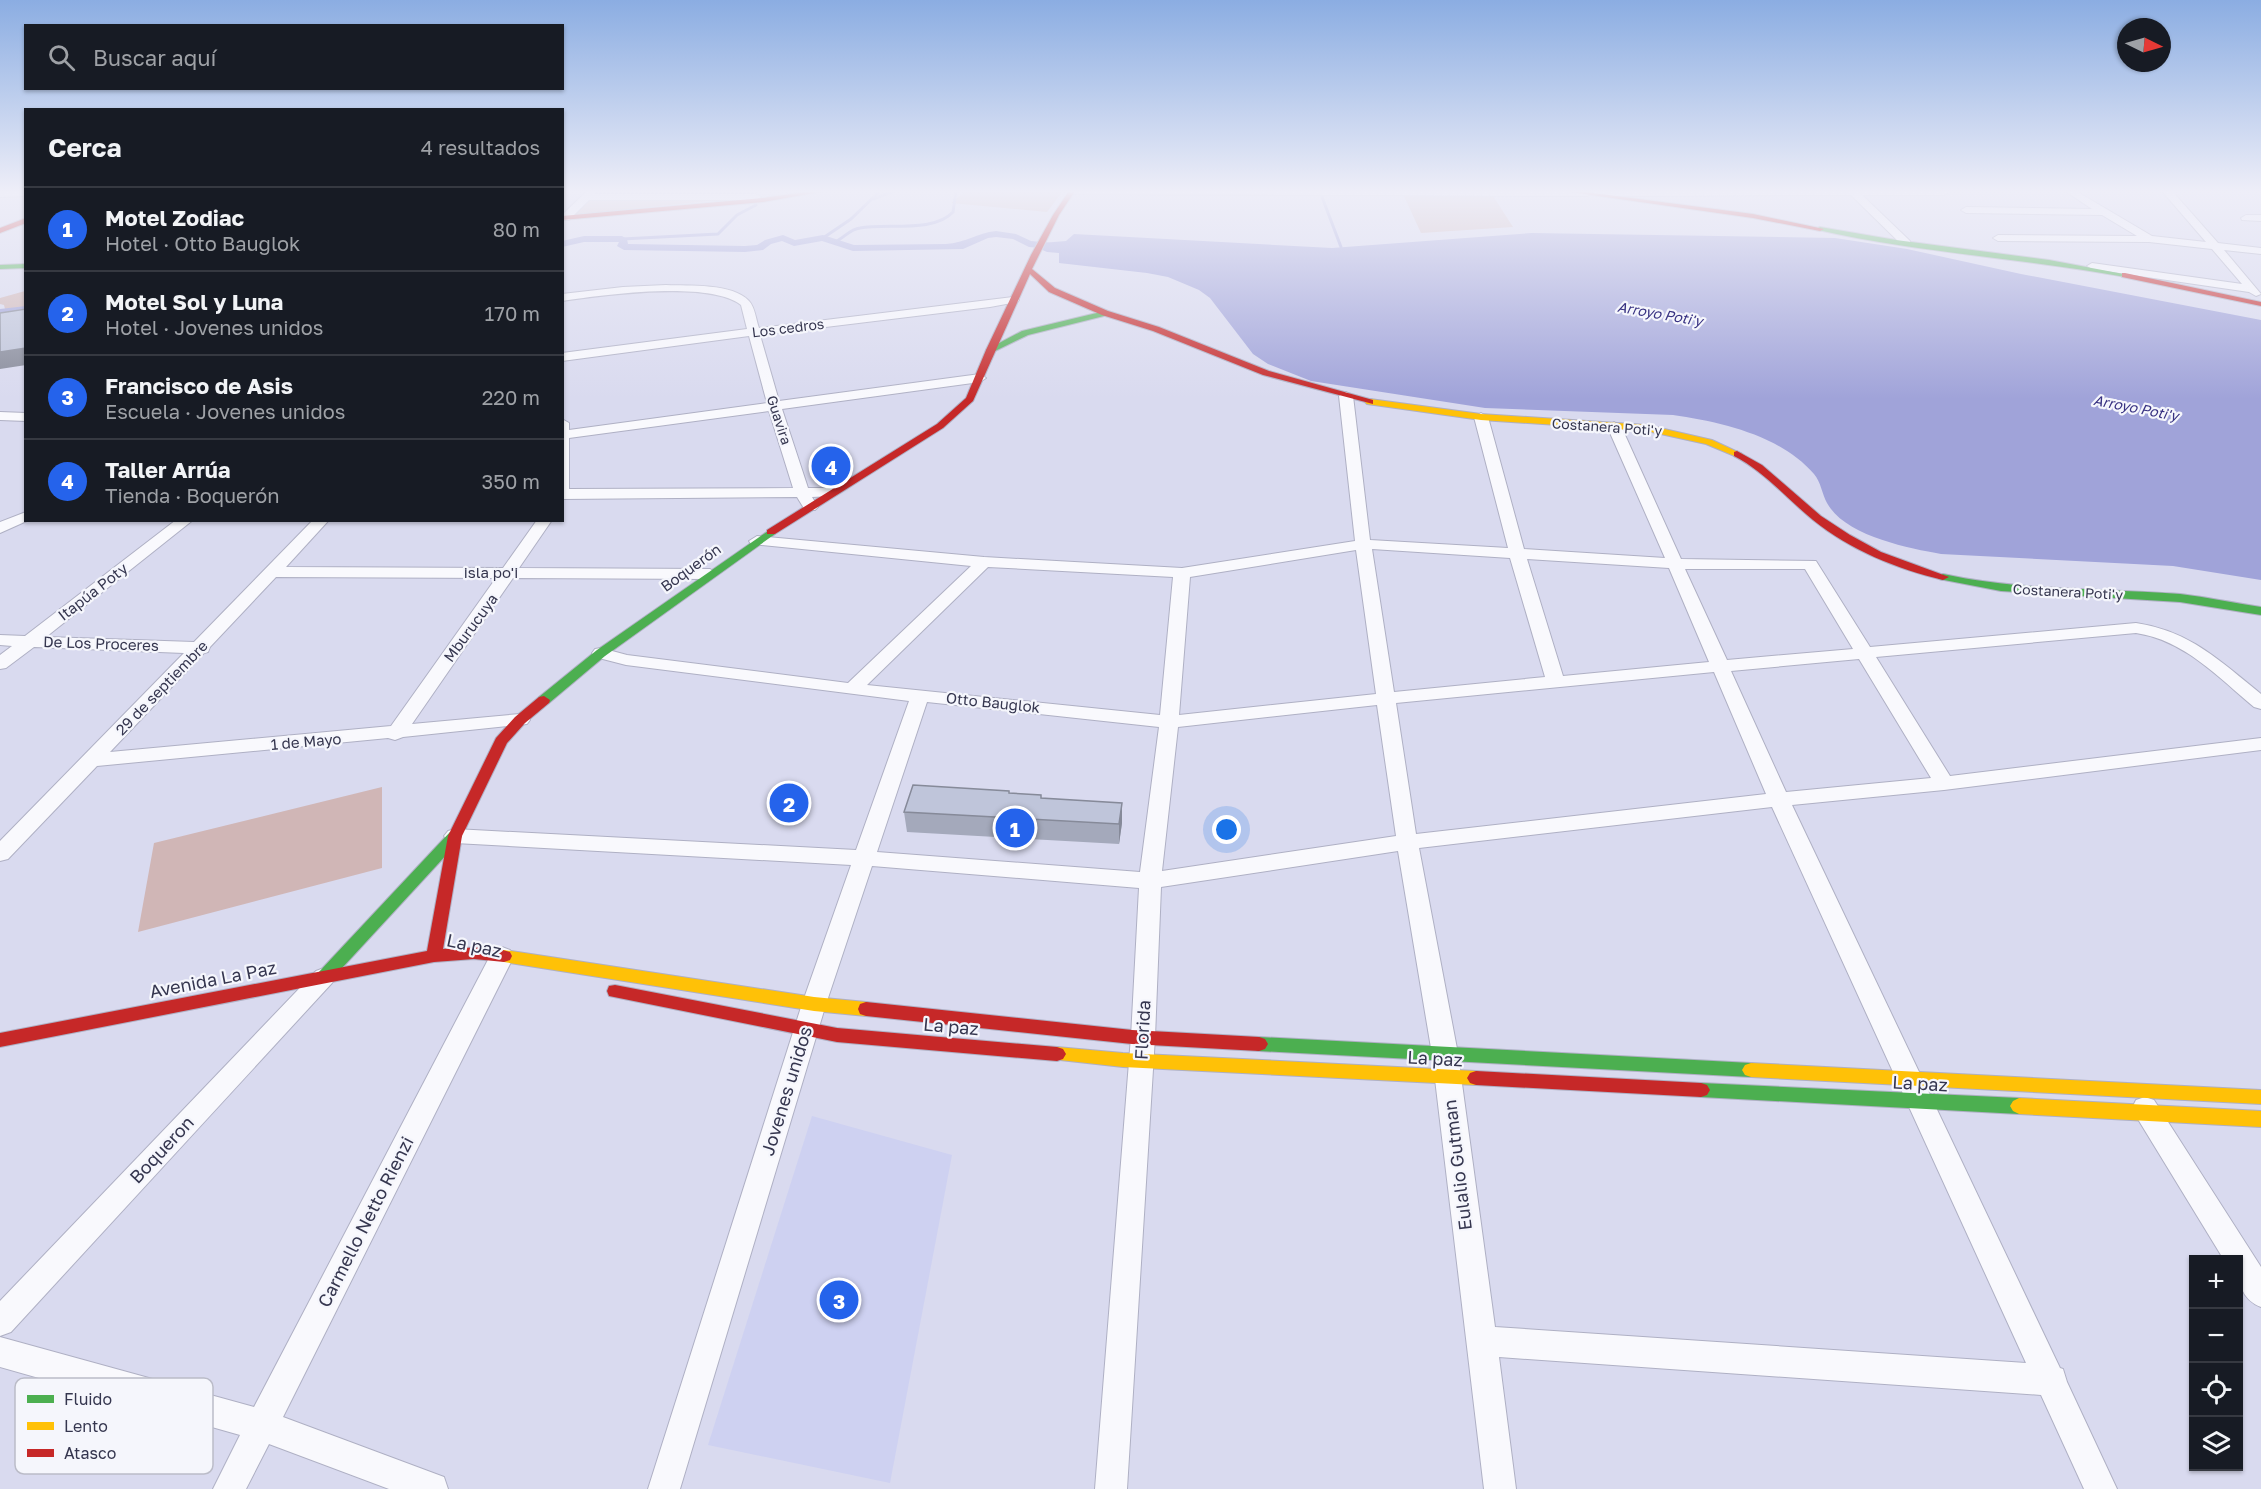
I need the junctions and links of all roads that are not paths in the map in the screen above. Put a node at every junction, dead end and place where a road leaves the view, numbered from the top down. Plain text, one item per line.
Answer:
1 (1033, 260) edge
2 (2048, 260) edge
3 (2227, 260) edge
4 (2070, 264) junction
5 (24, 266) edge
6 (0, 267) edge
7 (1029, 270) junction
8 (2252, 289) junction
9 (564, 298) edge
10 (1045, 300) junction
11 (2261, 302) edge
12 (1015, 308) junction
13 (1089, 311) joint
14 (1105, 313) junction
15 (1033, 331) junction
16 (753, 332) junction
17 (990, 350) junction
18 (564, 357) edge
19 (980, 378) junction
20 (1346, 396) junction
21 (774, 406) junction
22 (0, 416) edge
23 (24, 417) edge
24 (1481, 417) junction
25 (1614, 426) junction
26 (564, 429) edge
27 (802, 492) junction
28 (832, 492) junction
29 (564, 494) edge
30 (810, 507) junction
31 (24, 508) edge
32 (24, 517) edge
33 (0, 518) edge
34 (183, 522) edge
35 (320, 522) edge
36 (544, 522) edge
37 (0, 528) edge
38 (757, 541) junction
39 (1363, 544) junction
40 (1517, 554) junction
41 (984, 562) junction
42 (1675, 564) junction
43 (272, 572) junction
44 (1182, 573) junction
45 (510, 574) junction
46 (710, 574) junction
47 (2261, 611) edge
48 (0, 640) edge
49 (28, 642) junction
50 (201, 648) junction
51 (1865, 651) junction
52 (602, 653) junction
53 (0, 664) edge
54 (1720, 666) junction
55 (1556, 682) junction
56 (852, 689) junction
57 (920, 695) junction
58 (1387, 698) junction
59 (2261, 703) edge
60 (520, 720) junction
61 (1169, 722) junction
62 (396, 734) junction
63 (2261, 744) edge
64 (91, 760) junction
65 (1944, 783) junction
66 (1779, 799) junction
67 (455, 836) junction
68 (1407, 842) junction
69 (0, 854) edge
70 (864, 858) junction
71 (1150, 881) junction
72 (434, 956) junction
73 (501, 965) junction
74 (324, 977) junction
75 (599, 988) dead end
76 (814, 1004) junction
77 (806, 1028) junction
78 (0, 1040) edge
79 (1142, 1049) junction
80 (1446, 1066) junction
81 (2134, 1090) junction
82 (1914, 1091) junction
83 (2261, 1097) edge
84 (2149, 1114) junction
85 (2261, 1119) edge
86 (2261, 1293) edge
87 (0, 1322) edge
88 (1480, 1341) junction
89 (0, 1352) edge
90 (93, 1378) edge
91 (2052, 1380) junction
92 (213, 1411) edge
93 (262, 1425) junction
94 (229, 1489) edge
95 (432, 1489) edge
96 (664, 1489) edge
97 (1111, 1489) edge
98 (1500, 1489) edge
99 (2102, 1489) edge

1 - 7 street, Boquerón
2 - 4 street
3 - 8 street
4 - 8 street
4 - 11 street
5 - 6 street
7 - 10 street, Costanera Poti'y
7 - 12 street, Boquerón
8 - 11 street
9 - 16 street, Guavira
10 - 12 street
10 - 13 street
10 - 14 street, Costanera Poti'y
10 - 15 street
12 - 16 street, Los cedros
12 - 17 street, Boquerón
13 - 14 street
14 - 15 street
14 - 20 street, Costanera Poti'y
15 - 17 street
16 - 18 street, Los cedros
16 - 21 street, Guavira
17 - 19 street, Boquerón
19 - 21 street
19 - 28 street, Boquerón
20 - 24 street, Costanera Poti'y
20 - 39 street, Eulalio Gutman
21 - 26 street
21 - 27 street, Guavira
22 - 23 street
24 - 25 street, Costanera Poti'y
24 - 40 street
25 - 42 street
25 - 47 street, Costanera Poti'y
27 - 28 street
27 - 29 street
27 - 30 street, Guavira
28 - 30 street, Boquerón
30 - 38 street, Boquerón
31 - 33 street
32 - 37 street
34 - 49 street, Itapúa Poty
35 - 43 street, 29 de septiembre
36 - 45 street, Mburucuya
38 - 41 street
38 - 46 street, Boquerón
39 - 40 street
39 - 44 street
39 - 58 street, Eulalio Gutman
40 - 42 street
40 - 55 street
41 - 44 street
41 - 56 street
42 - 51 street
42 - 54 street
43 - 45 street, isla po'i
43 - 50 street, 29 de septiembre
44 - 61 street, Florida
45 - 46 street, isla po'i
45 - 62 street, Mburucuya
46 - 52 street, Boquerón
48 - 49 street, De Los Proceres
49 - 50 street, De Los Proceres
49 - 53 street, Itapúa Poty
50 - 64 street, 29 de septiembre
51 - 54 street, Otto Bauglok
51 - 59 street, Otto Bauglok
51 - 65 street
52 - 56 street, Otto Bauglok
52 - 60 street, Boquerón
54 - 55 street, Otto Bauglok
54 - 66 street
55 - 58 street, Otto Bauglok
56 - 57 street, Otto Bauglok
57 - 61 street, Otto Bauglok
57 - 70 street, Jovenes unidos
58 - 61 street, Otto Bauglok
58 - 68 street, Eulalio Gutman
60 - 62 street, 1 de Mayo
60 - 67 street, Boquerón
61 - 71 street, Florida
62 - 64 street, 1 de Mayo
63 - 65 street
64 - 69 street, 29 de septiembre
65 - 66 street
66 - 68 street
66 - 82 street
67 - 70 street
67 - 72 street, Boquerón
67 - 74 street
68 - 71 street
68 - 80 street, Eulalio Gutman
70 - 71 street
70 - 76 street, Jovenes unidos
71 - 79 street, Florida
72 - 73 street, La paz
72 - 74 street, Avenida La Paz
73 - 76 street, La paz
73 - 93 street, Carmello Netto Rienzi
74 - 78 street, Avenida La Paz
74 - 87 street, Boqueron
75 - 77 street, La paz
76 - 77 street, Jovenes unidos
76 - 79 street, La paz
77 - 79 street, La paz
77 - 96 street, Jovenes unidos
79 - 80 street, La paz
79 - 80 street, La paz
79 - 97 street, Florida
80 - 82 street, La paz
80 - 82 street, La paz
80 - 88 street, Eulalio Gutman
81 - 82 street, La paz
81 - 83 street, La paz
81 - 84 street
82 - 84 street, La paz
82 - 91 street
84 - 85 street, La paz
84 - 86 street
88 - 91 street
88 - 98 street, Eulalio Gutman
89 - 90 street
91 - 99 street
92 - 93 street
93 - 94 street, Carmello Netto Rienzi
93 - 95 street

